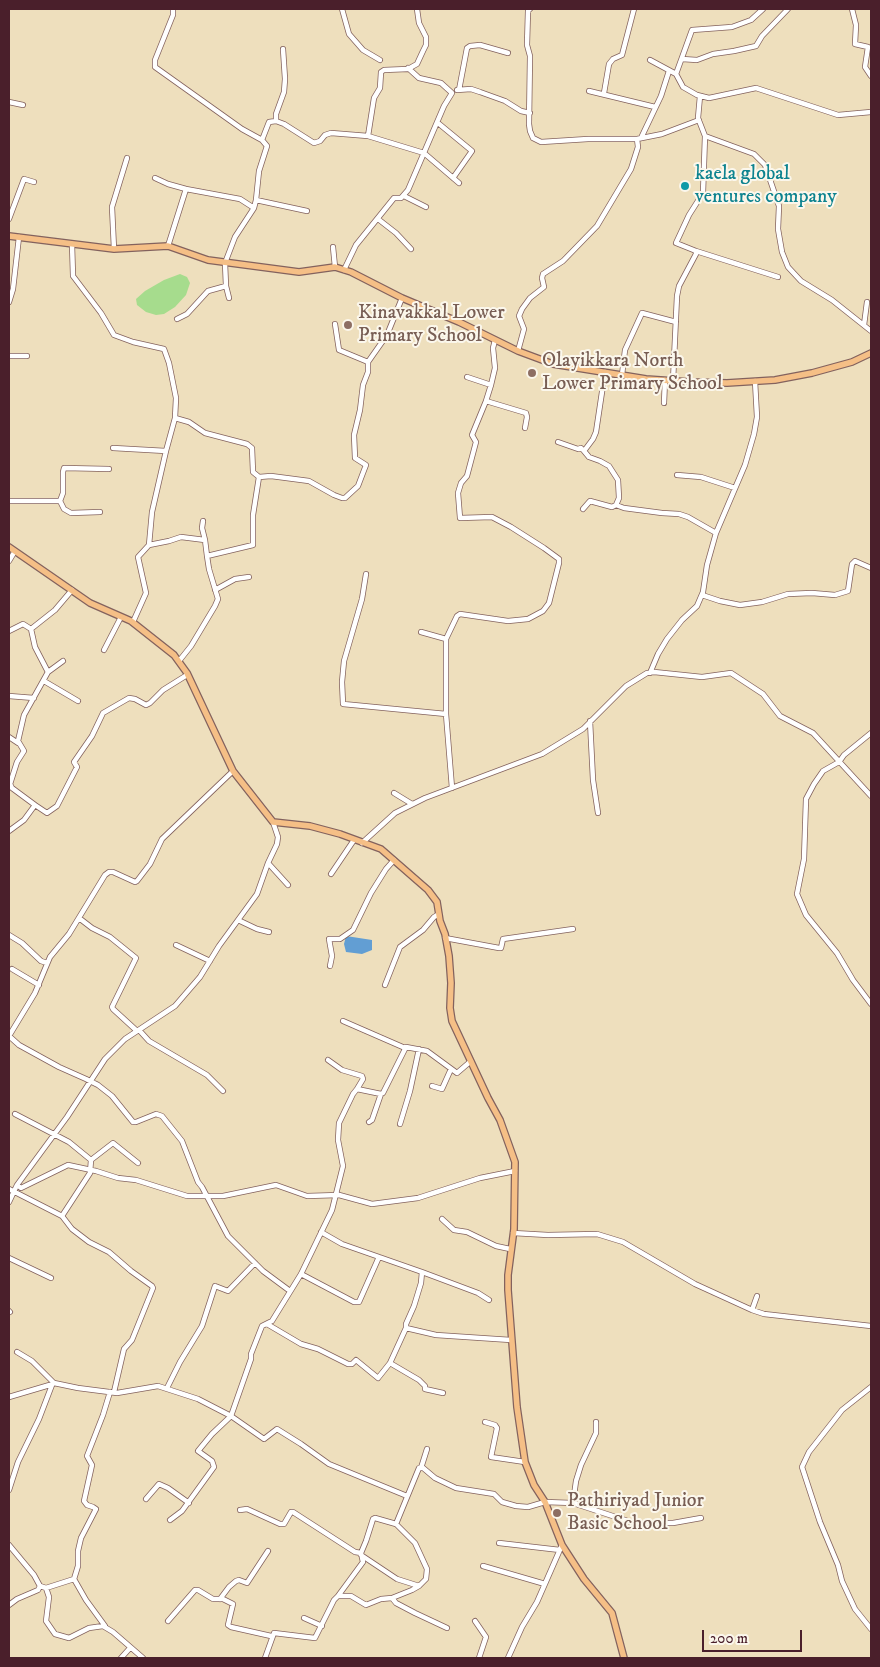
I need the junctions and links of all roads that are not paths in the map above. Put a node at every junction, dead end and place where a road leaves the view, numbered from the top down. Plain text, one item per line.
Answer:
1 (173, 9) edge
2 (342, 9) edge
3 (417, 9) edge
4 (530, 9) edge
5 (634, 9) edge
6 (763, 9) edge
7 (788, 9) edge
8 (852, 9) edge
9 (283, 49) dead end
10 (508, 53) dead end
11 (682, 59) junction
12 (380, 60) dead end
13 (650, 60) dead end
14 (408, 68) junction
15 (669, 71) junction
16 (676, 74) junction
17 (871, 76) edge
18 (459, 90) junction
19 (589, 91) dead end
20 (452, 93) junction
21 (604, 93) junction
22 (700, 96) junction
23 (9, 102) edge
24 (23, 105) dead end
25 (655, 107) junction
26 (871, 112) edge
27 (530, 113) junction
28 (699, 120) junction
29 (276, 121) junction
30 (438, 123) junction
31 (368, 136) junction
32 (705, 136) junction
33 (639, 139) junction
34 (262, 140) junction
35 (424, 153) junction
36 (127, 158) dead end
37 (155, 178) dead end
38 (453, 178) junction
39 (34, 182) dead end
40 (459, 183) dead end
41 (186, 189) junction
42 (404, 196) junction
43 (256, 200) junction
44 (426, 207) dead end
45 (254, 208) junction
46 (307, 211) dead end
47 (9, 219) edge
48 (378, 219) junction
49 (9, 236) edge
50 (19, 238) junction
51 (72, 244) junction
52 (168, 246) junction
53 (333, 247) dead end
54 (114, 248) junction
55 (411, 249) dead end
56 (696, 250) junction
57 (225, 263) junction
58 (335, 267) junction
59 (344, 270) junction
60 (778, 277) dead end
61 (226, 286) junction
62 (229, 298) dead end
63 (402, 298) junction
64 (9, 302) edge
65 (867, 302) dead end
66 (177, 319) dead end
67 (676, 322) junction
68 (335, 324) dead end
69 (864, 324) junction
70 (871, 331) edge
71 (496, 340) junction
72 (518, 351) junction
73 (871, 353) edge
74 (9, 356) edge
75 (27, 356) dead end
76 (368, 362) junction
77 (606, 372) junction
78 (622, 375) junction
79 (467, 377) dead end
80 (665, 380) junction
81 (673, 381) junction
82 (755, 381) junction
83 (491, 385) junction
84 (486, 400) junction
85 (664, 404) dead end
86 (175, 418) junction
87 (525, 428) dead end
88 (558, 442) dead end
89 (113, 448) dead end
90 (166, 451) junction
91 (584, 451) junction
92 (109, 469) dead end
93 (677, 475) dead end
94 (259, 477) junction
95 (735, 488) junction
96 (9, 501) edge
97 (60, 501) junction
98 (616, 505) junction
99 (583, 509) dead end
100 (100, 512) dead end
101 (203, 521) dead end
102 (716, 533) junction
103 (205, 540) junction
104 (149, 545) junction
105 (9, 547) edge
106 (15, 551) junction
107 (207, 556) junction
108 (9, 561) edge
109 (871, 568) edge
110 (366, 574) dead end
111 (249, 577) dead end
112 (72, 590) junction
113 (215, 590) junction
114 (702, 595) junction
115 (121, 617) junction
116 (133, 622) junction
117 (30, 629) junction
118 (9, 631) edge
119 (421, 632) dead end
120 (446, 639) junction
121 (104, 650) dead end
122 (63, 661) dead end
123 (179, 661) junction
124 (48, 672) junction
125 (650, 673) junction
126 (188, 675) junction
127 (44, 680) junction
128 (9, 696) edge
129 (34, 698) junction
130 (78, 701) dead end
131 (446, 714) junction
132 (590, 722) junction
133 (871, 733) edge
134 (9, 737) edge
135 (18, 743) junction
136 (839, 762) junction
137 (233, 771) junction
138 (10, 785) edge
139 (452, 788) junction
140 (394, 793) dead end
141 (871, 796) edge
142 (412, 804) junction
143 (34, 805) junction
144 (598, 813) dead end
145 (273, 822) junction
146 (9, 831) edge
147 (354, 840) junction
148 (362, 843) junction
149 (394, 860) junction
150 (268, 863) junction
151 (330, 874) dead end
152 (288, 885) dead end
153 (439, 914) junction
154 (79, 918) junction
155 (238, 920) junction
156 (573, 929) dead end
157 (269, 932) dead end
158 (9, 936) edge
159 (445, 938) junction
160 (176, 944) dead end
161 (210, 961) junction
162 (47, 963) junction
163 (330, 966) dead end
164 (12, 969) dead end
165 (39, 985) junction
166 (385, 985) dead end
167 (871, 1004) edge
168 (343, 1021) dead end
169 (138, 1031) junction
170 (9, 1036) edge
171 (405, 1048) junction
172 (419, 1049) junction
173 (328, 1060) dead end
174 (471, 1061) junction
175 (451, 1069) junction
176 (92, 1081) junction
177 (432, 1086) dead end
178 (357, 1089) junction
179 (223, 1091) dead end
180 (381, 1094) junction
181 (15, 1114) dead end
182 (369, 1122) dead end
183 (400, 1124) dead end
184 (54, 1135) junction
185 (91, 1160) junction
186 (138, 1163) dead end
187 (90, 1170) junction
188 (515, 1171) junction
189 (17, 1185) junction
190 (11, 1190) edge
191 (336, 1195) junction
192 (207, 1196) junction
193 (9, 1202) edge
194 (62, 1216) junction
195 (442, 1219) dead end
196 (322, 1232) junction
197 (513, 1233) junction
198 (510, 1250) junction
199 (379, 1257) junction
200 (9, 1258) edge
201 (255, 1263) junction
202 (422, 1272) junction
203 (301, 1274) junction
204 (51, 1278) dead end
205 (290, 1291) junction
206 (757, 1296) dead end
207 (489, 1300) dead end
208 (752, 1310) junction
209 (267, 1324) junction
210 (871, 1326) edge
211 (406, 1328) junction
212 (511, 1340) junction
213 (17, 1352) dead end
214 (390, 1363) junction
215 (53, 1384) junction
216 (871, 1387) edge
217 (167, 1388) junction
218 (112, 1392) junction
219 (442, 1393) dead end
220 (9, 1398) edge
221 (231, 1416) junction
222 (485, 1422) dead end
223 (596, 1422) dead end
224 (427, 1449) dead end
225 (525, 1462) junction
226 (421, 1468) junction
227 (9, 1490) edge
228 (407, 1496) junction
229 (146, 1498) dead end
230 (189, 1502) junction
231 (545, 1502) junction
232 (573, 1503) junction
233 (240, 1510) dead end
234 (701, 1518) dead end
235 (170, 1520) dead end
236 (396, 1524) junction
237 (499, 1543) dead end
238 (9, 1545) edge
239 (561, 1547) junction
240 (268, 1551) dead end
241 (361, 1554) junction
242 (483, 1566) dead end
243 (74, 1579) junction
244 (544, 1584) junction
245 (40, 1586) junction
246 (419, 1586) junction
247 (46, 1588) junction
248 (338, 1596) junction
249 (392, 1598) junction
250 (220, 1599) junction
251 (9, 1605) edge
252 (304, 1618) dead end
253 (168, 1621) dead end
254 (474, 1621) dead end
255 (322, 1626) junction
256 (447, 1628) dead end
257 (108, 1629) junction
258 (871, 1629) edge
259 (272, 1636) junction
260 (130, 1648) junction
261 (121, 1658) edge
262 (143, 1658) edge
263 (265, 1658) edge
264 (479, 1658) edge
265 (508, 1658) edge
266 (624, 1658) edge

1 - 34 street
2 - 12 street
3 - 14 street
4 - 27 street
5 - 21 street
6 - 11 street
7 - 11 street
8 - 17 street
9 - 29 street
10 - 18 street
11 - 16 street
13 - 15 street
14 - 20 street
14 - 31 street
15 - 16 street
15 - 25 street
16 - 22 street
18 - 20 street
18 - 27 street
19 - 21 street
20 - 30 street
21 - 25 street
22 - 26 street
22 - 28 street
23 - 24 street
25 - 33 street
27 - 33 street
28 - 32 street
28 - 33 street
29 - 31 street
29 - 34 street
30 - 35 street
30 - 38 street
31 - 35 street
32 - 56 street
32 - 69 street
33 - 72 street
34 - 43 street
35 - 38 street
35 - 42 street
36 - 54 street
37 - 41 street
38 - 40 street
39 - 47 street
41 - 45 street
41 - 52 street
42 - 44 street
42 - 48 street
43 - 45 street
43 - 46 street
45 - 57 street
48 - 55 street
48 - 59 street
49 - 50 main road
50 - 51 main road
50 - 64 street
51 - 54 main road
51 - 86 street
52 - 54 main road
52 - 57 main road
53 - 58 street
56 - 60 street
56 - 67 street
57 - 58 main road
57 - 61 street
58 - 59 main road
59 - 63 main road
61 - 62 street
61 - 66 street
63 - 71 main road
63 - 76 street
65 - 69 street
67 - 78 street
67 - 81 street
68 - 76 street
69 - 70 street
71 - 72 main road
71 - 83 street
72 - 77 main road
73 - 82 main road
74 - 75 street
76 - 94 street
77 - 78 main road
77 - 91 street
78 - 80 main road
79 - 83 street
80 - 81 main road
80 - 85 street
81 - 82 main road
82 - 95 street
83 - 84 street
84 - 87 street
84 - 120 street
86 - 90 street
86 - 94 street
88 - 91 street
89 - 90 street
90 - 104 street
91 - 98 street
92 - 97 street
93 - 95 street
94 - 107 street
95 - 102 street
96 - 97 street
97 - 100 street
98 - 99 street
98 - 102 street
101 - 103 street
102 - 114 street
103 - 104 street
103 - 107 street
104 - 116 street
105 - 106 main road
106 - 108 street
106 - 112 main road
107 - 113 street
109 - 114 street
110 - 131 street
111 - 113 street
112 - 115 main road
112 - 117 street
113 - 123 street
114 - 125 street
115 - 116 main road
115 - 121 street
116 - 123 main road
117 - 118 street
117 - 124 street
119 - 120 street
120 - 131 street
122 - 124 street
123 - 126 main road
124 - 127 street
125 - 132 street
125 - 136 street
126 - 137 main road
126 - 143 street
127 - 129 street
127 - 130 street
128 - 129 street
129 - 135 street
131 - 139 street
132 - 139 street
132 - 144 street
133 - 136 street
134 - 135 street
135 - 138 street
136 - 141 street
136 - 167 street
137 - 145 main road
137 - 154 street
138 - 143 street
139 - 142 street
140 - 142 street
142 - 148 street
143 - 146 street
145 - 147 main road
145 - 150 street
147 - 148 main road
147 - 151 street
148 - 149 main road
149 - 153 main road
149 - 163 street
150 - 152 street
150 - 155 street
153 - 159 main road
153 - 166 street
154 - 162 street
154 - 169 street
155 - 157 street
155 - 161 street
156 - 159 street
158 - 162 street
159 - 174 main road
160 - 161 street
161 - 169 street
162 - 165 street
164 - 165 street
165 - 170 street
168 - 171 street
169 - 176 street
169 - 179 street
170 - 176 street
171 - 172 street
171 - 180 street
172 - 175 street
172 - 183 street
173 - 178 street
174 - 175 street
174 - 188 main road
175 - 177 street
176 - 184 street
176 - 192 street
178 - 180 street
178 - 191 street
180 - 182 street
181 - 184 street
184 - 185 street
184 - 189 street
185 - 186 street
185 - 187 street
187 - 189 street
187 - 192 street
187 - 194 street
188 - 191 street
188 - 197 main road
189 - 190 street
190 - 193 street
190 - 194 street
191 - 192 street
191 - 196 street
192 - 201 street
194 - 218 street
195 - 198 street
196 - 199 street
196 - 203 street
197 - 198 main road
197 - 208 street
198 - 212 main road
199 - 202 street
199 - 203 street
200 - 204 street
201 - 205 street
201 - 217 street
202 - 207 street
202 - 211 street
203 - 205 street
205 - 209 street
206 - 208 street
208 - 210 street
209 - 214 street
209 - 221 street
211 - 212 street
211 - 214 street
212 - 225 main road
213 - 215 street
214 - 219 street
215 - 218 street
215 - 220 street
215 - 227 street
216 - 258 street
217 - 218 street
217 - 221 street
218 - 243 street
221 - 228 street
221 - 230 street
222 - 225 street
223 - 232 street
224 - 226 street
225 - 231 main road
226 - 228 street
226 - 231 street
228 - 236 street
229 - 230 street
230 - 235 street
231 - 232 street
231 - 239 main road
232 - 234 street
233 - 241 street
236 - 241 street
236 - 246 street
237 - 239 street
238 - 245 street
239 - 244 street
239 - 266 main road
240 - 250 street
241 - 246 street
241 - 248 street
242 - 244 street
243 - 247 street
243 - 257 street
244 - 265 street
245 - 247 street
245 - 251 street
246 - 249 street
247 - 257 street
248 - 249 street
248 - 255 street
249 - 256 street
250 - 253 street
250 - 259 street
252 - 255 street
254 - 264 street
255 - 259 street
257 - 260 street
259 - 263 street
260 - 261 street
260 - 262 street

